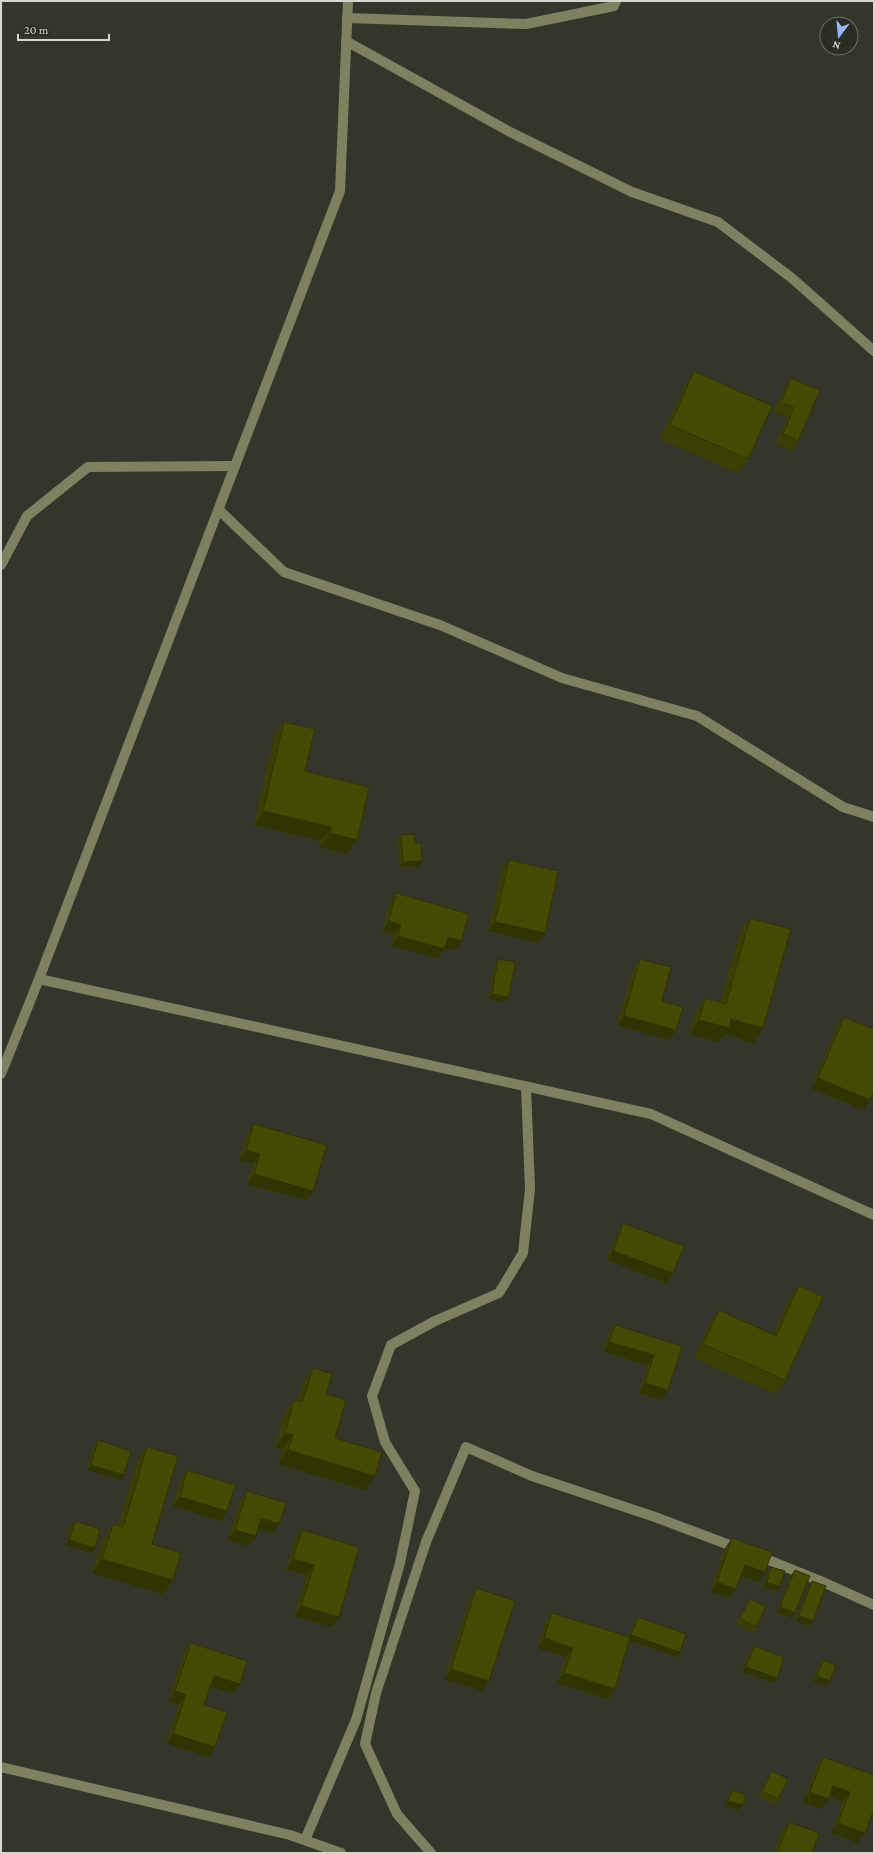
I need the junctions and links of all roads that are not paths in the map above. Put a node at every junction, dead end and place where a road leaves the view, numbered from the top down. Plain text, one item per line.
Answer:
1 (348, 1) edge
2 (616, 1) edge
3 (348, 18) junction
4 (346, 42) junction
5 (874, 351) edge
6 (235, 466) junction
7 (219, 510) junction
8 (1, 565) edge
9 (874, 817) edge
10 (39, 979) junction
11 (1, 1074) edge
12 (526, 1087) junction
13 (874, 1215) edge
14 (874, 1605) edge
15 (1, 1767) edge
16 (305, 1840) junction
17 (341, 1853) edge
18 (432, 1853) edge

1 - 3 street
2 - 3 street
3 - 4 street
4 - 5 street
4 - 6 street
6 - 7 street
6 - 8 street
7 - 9 street
7 - 10 street
10 - 11 street
10 - 12 street
12 - 13 street
12 - 16 street
14 - 18 street
15 - 16 street
16 - 17 street

